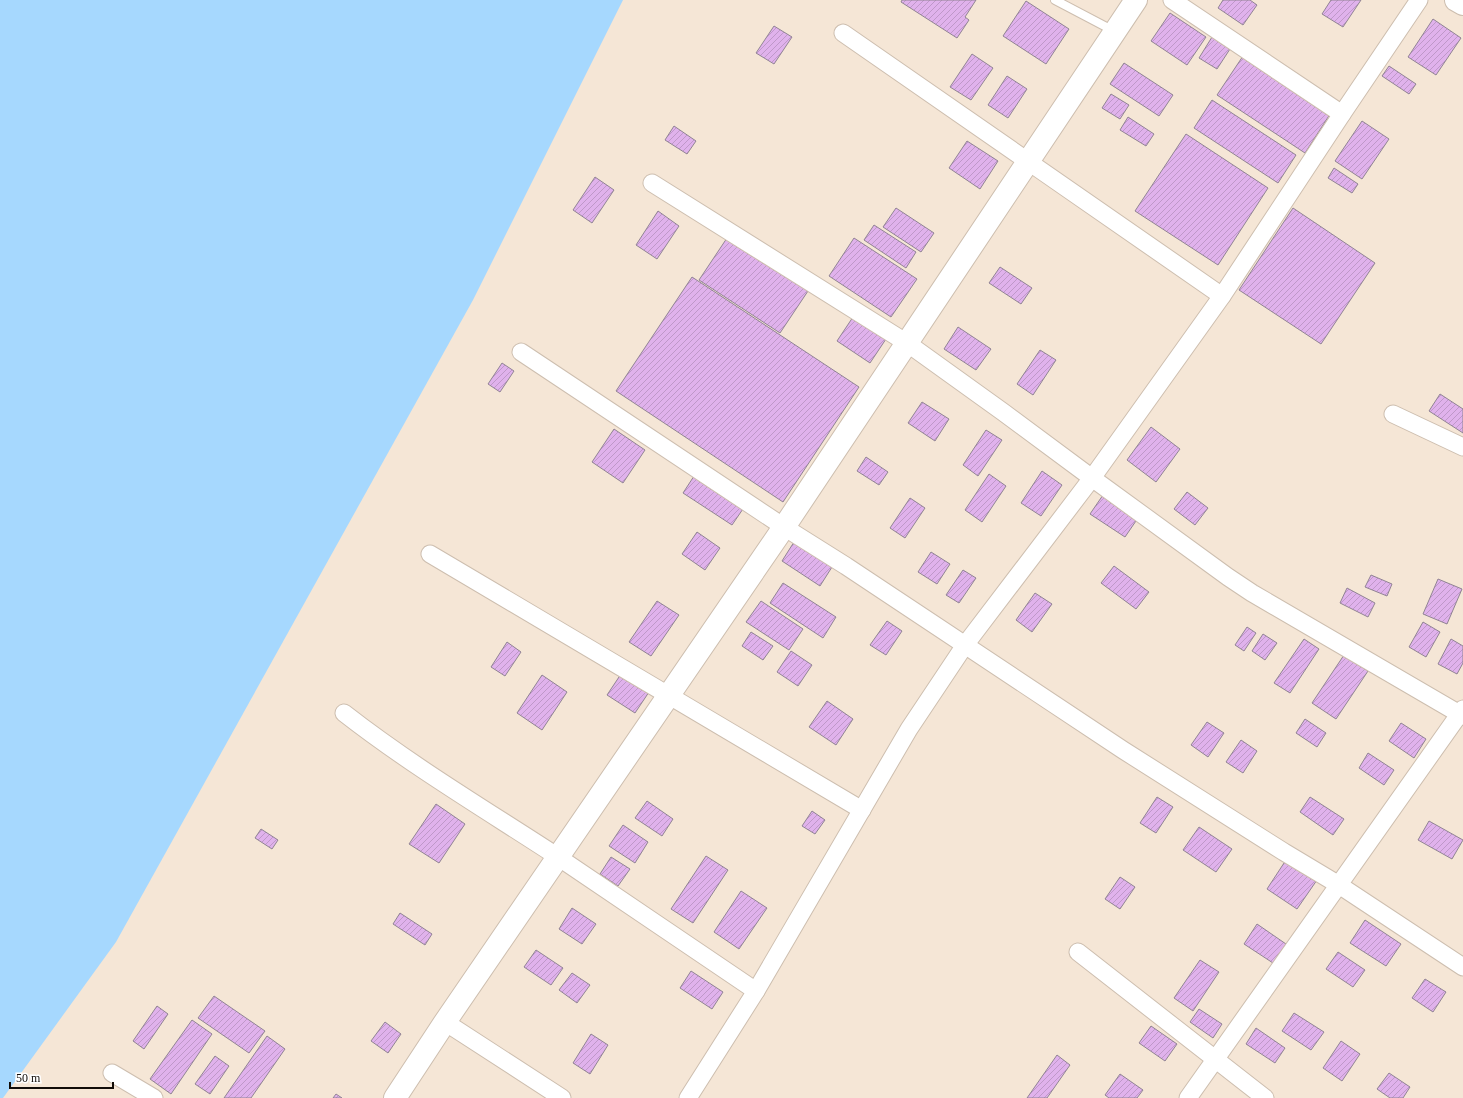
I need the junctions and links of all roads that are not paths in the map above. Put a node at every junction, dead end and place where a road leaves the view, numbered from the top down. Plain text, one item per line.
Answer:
1 (1055, 0) edge
2 (1136, 0) edge
3 (1172, 0) edge
4 (1419, 0) edge
5 (1456, 0) edge
6 (1463, 4) edge
7 (1114, 32) junction
8 (843, 33) dead end
9 (1342, 114) junction
10 (1028, 162) junction
11 (652, 182) dead end
12 (1222, 296) junction
13 (907, 343) junction
14 (521, 352) dead end
15 (1394, 414) dead end
16 (1463, 447) edge
17 (1092, 478) junction
18 (784, 527) junction
19 (430, 554) dead end
20 (965, 644) junction
21 (669, 696) junction
22 (344, 713) dead end
23 (1462, 713) edge
24 (862, 810) junction
25 (558, 858) junction
26 (1339, 885) junction
27 (1078, 952) dead end
28 (1463, 967) edge
29 (756, 991) junction
30 (445, 1022) junction
31 (1216, 1060) junction
32 (112, 1073) dead end
33 (154, 1098) edge
34 (395, 1098) edge
35 (562, 1098) edge
36 (688, 1098) edge
37 (1188, 1098) edge
38 (1265, 1098) edge

1 - 7 lane
2 - 7 street
3 - 9 street
4 - 9 street
5 - 6 street
7 - 10 street
8 - 10 street
9 - 12 street
10 - 12 street
10 - 13 street
11 - 13 street
12 - 17 street
13 - 17 street
13 - 18 street
14 - 18 street
15 - 16 street
17 - 20 street
17 - 23 street
18 - 20 street
18 - 21 street
19 - 21 street
20 - 24 street
20 - 26 street
21 - 24 street
21 - 25 street
22 - 25 street
23 - 26 street
24 - 29 street
25 - 29 street
25 - 30 street
26 - 28 street
26 - 31 street
27 - 31 street
29 - 36 street
30 - 34 street
30 - 35 street
31 - 37 street
31 - 38 street
32 - 33 street

